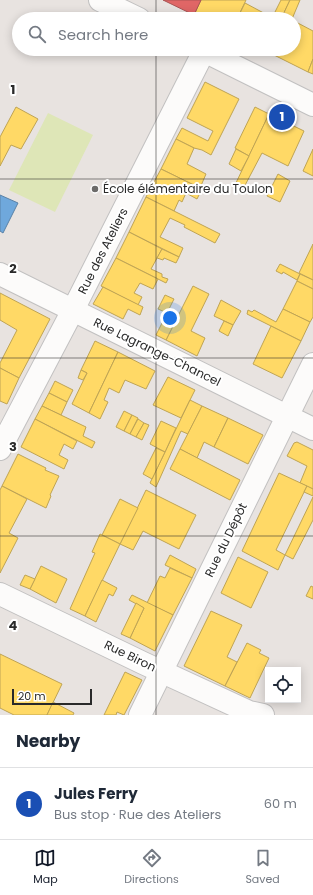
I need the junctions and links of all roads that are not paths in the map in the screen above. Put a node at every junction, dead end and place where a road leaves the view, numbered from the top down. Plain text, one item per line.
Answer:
1 (100, 0) edge
2 (125, 12) edge
3 (199, 56) edge
4 (214, 56) edge
5 (313, 105) edge
6 (0, 274) edge
7 (73, 310) junction
8 (313, 364) edge
9 (288, 416) junction
10 (313, 429) edge
11 (0, 449) edge
12 (0, 594) edge
13 (161, 671) junction
14 (140, 715) edge
15 (262, 715) edge

1 - 2 street
3 - 7 street, Rue des Ateliers
4 - 5 street
6 - 7 street, Rue Lagrange-Chancel
7 - 9 street, Rue Lagrange-Chancel
7 - 11 street, Rue des Ateliers
8 - 9 street, Rue du Dépôt
9 - 10 street, Rue Lagrange-Chancel
9 - 13 street, Rue du Dépôt
12 - 13 street, Rue Biron
13 - 14 street, Rue du Dépôt
13 - 15 street, Rue Biron

